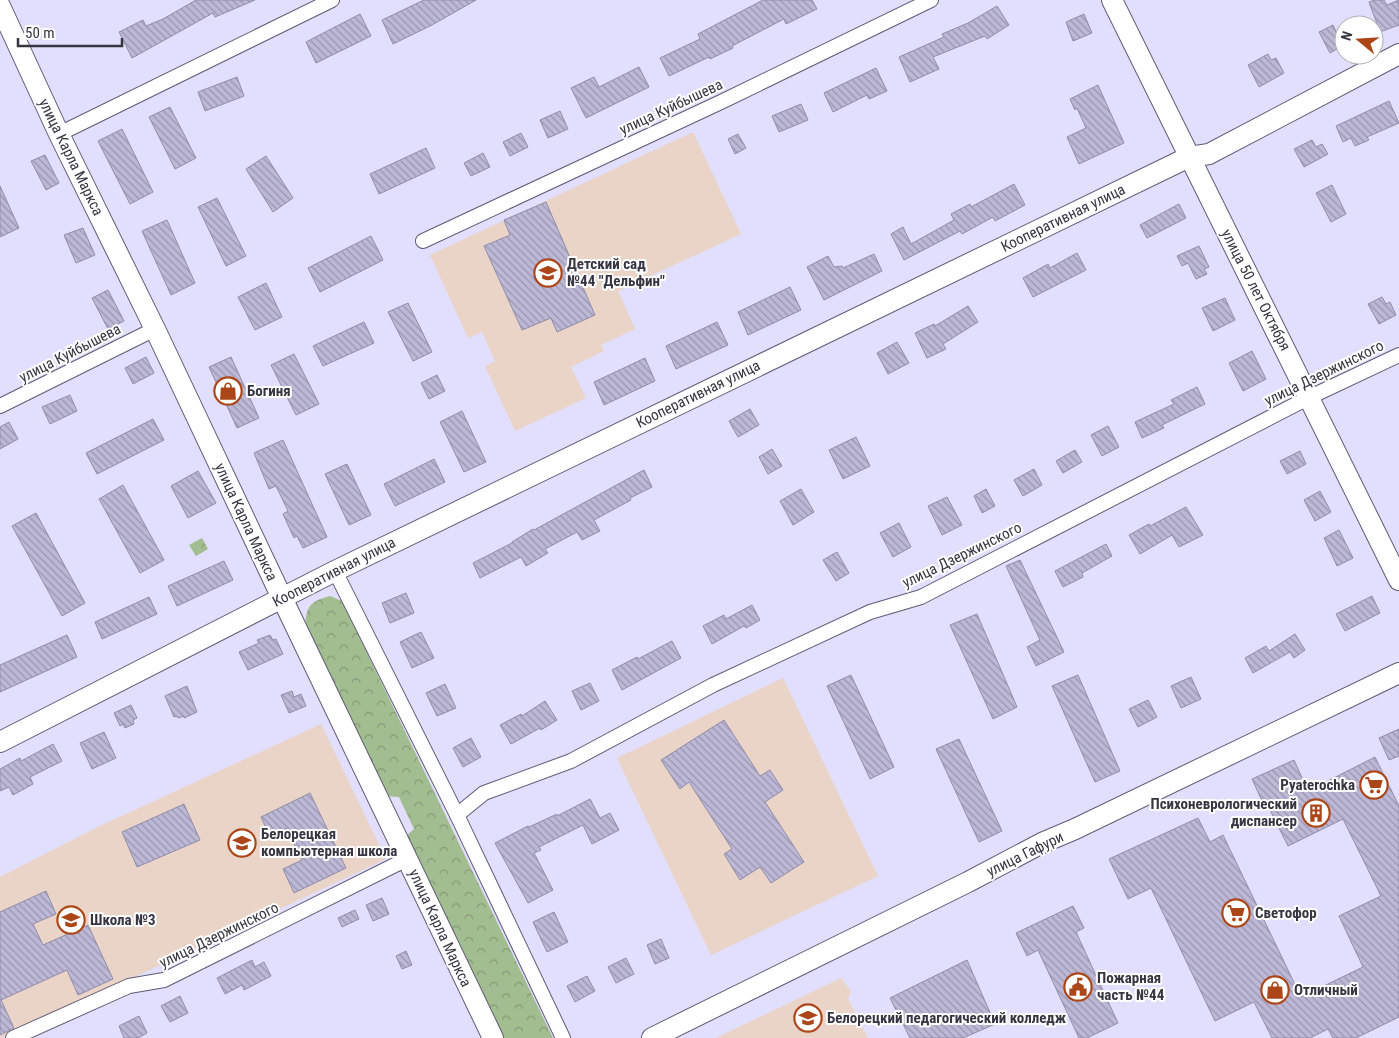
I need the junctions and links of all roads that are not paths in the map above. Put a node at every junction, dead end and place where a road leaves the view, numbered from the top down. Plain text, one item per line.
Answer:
1 (332, 0) edge
2 (930, 0) edge
3 (1112, 0) edge
4 (0, 6) edge
5 (1399, 54) edge
6 (59, 134) junction
7 (1189, 157) junction
8 (423, 241) dead end
9 (155, 329) junction
10 (1399, 354) edge
11 (1310, 397) junction
12 (0, 406) edge
13 (335, 571) junction
14 (1399, 580) edge
15 (282, 598) junction
16 (1399, 673) edge
17 (0, 742) edge
18 (457, 815) junction
19 (407, 859) junction
20 (13, 1038) edge
21 (493, 1038) edge
22 (563, 1038) edge
23 (652, 1038) edge

1 - 6 street
2 - 8 street, улица Куйбышева
3 - 7 street, улица 50 лет Октября
4 - 6 street, улица Карла Маркса
5 - 7 street, Кооперативная улица
6 - 9 street, улица Карла Маркса
7 - 11 street, улица 50 лет Октября
7 - 13 street, Кооперативная улица
9 - 12 street, улица Куйбышева
9 - 15 street, улица Карла Маркса
10 - 11 street, улица Дзержинского
11 - 14 street, улица 50 лет Октября
11 - 18 street, улица Дзержинского
13 - 15 street, Кооперативная улица
13 - 18 street
15 - 17 street, Кооперативная улица
15 - 19 street, улица Карла Маркса
16 - 23 street, улица Гафури
18 - 22 street
19 - 20 street, улица Дзержинского
19 - 21 street, улица Карла Маркса

